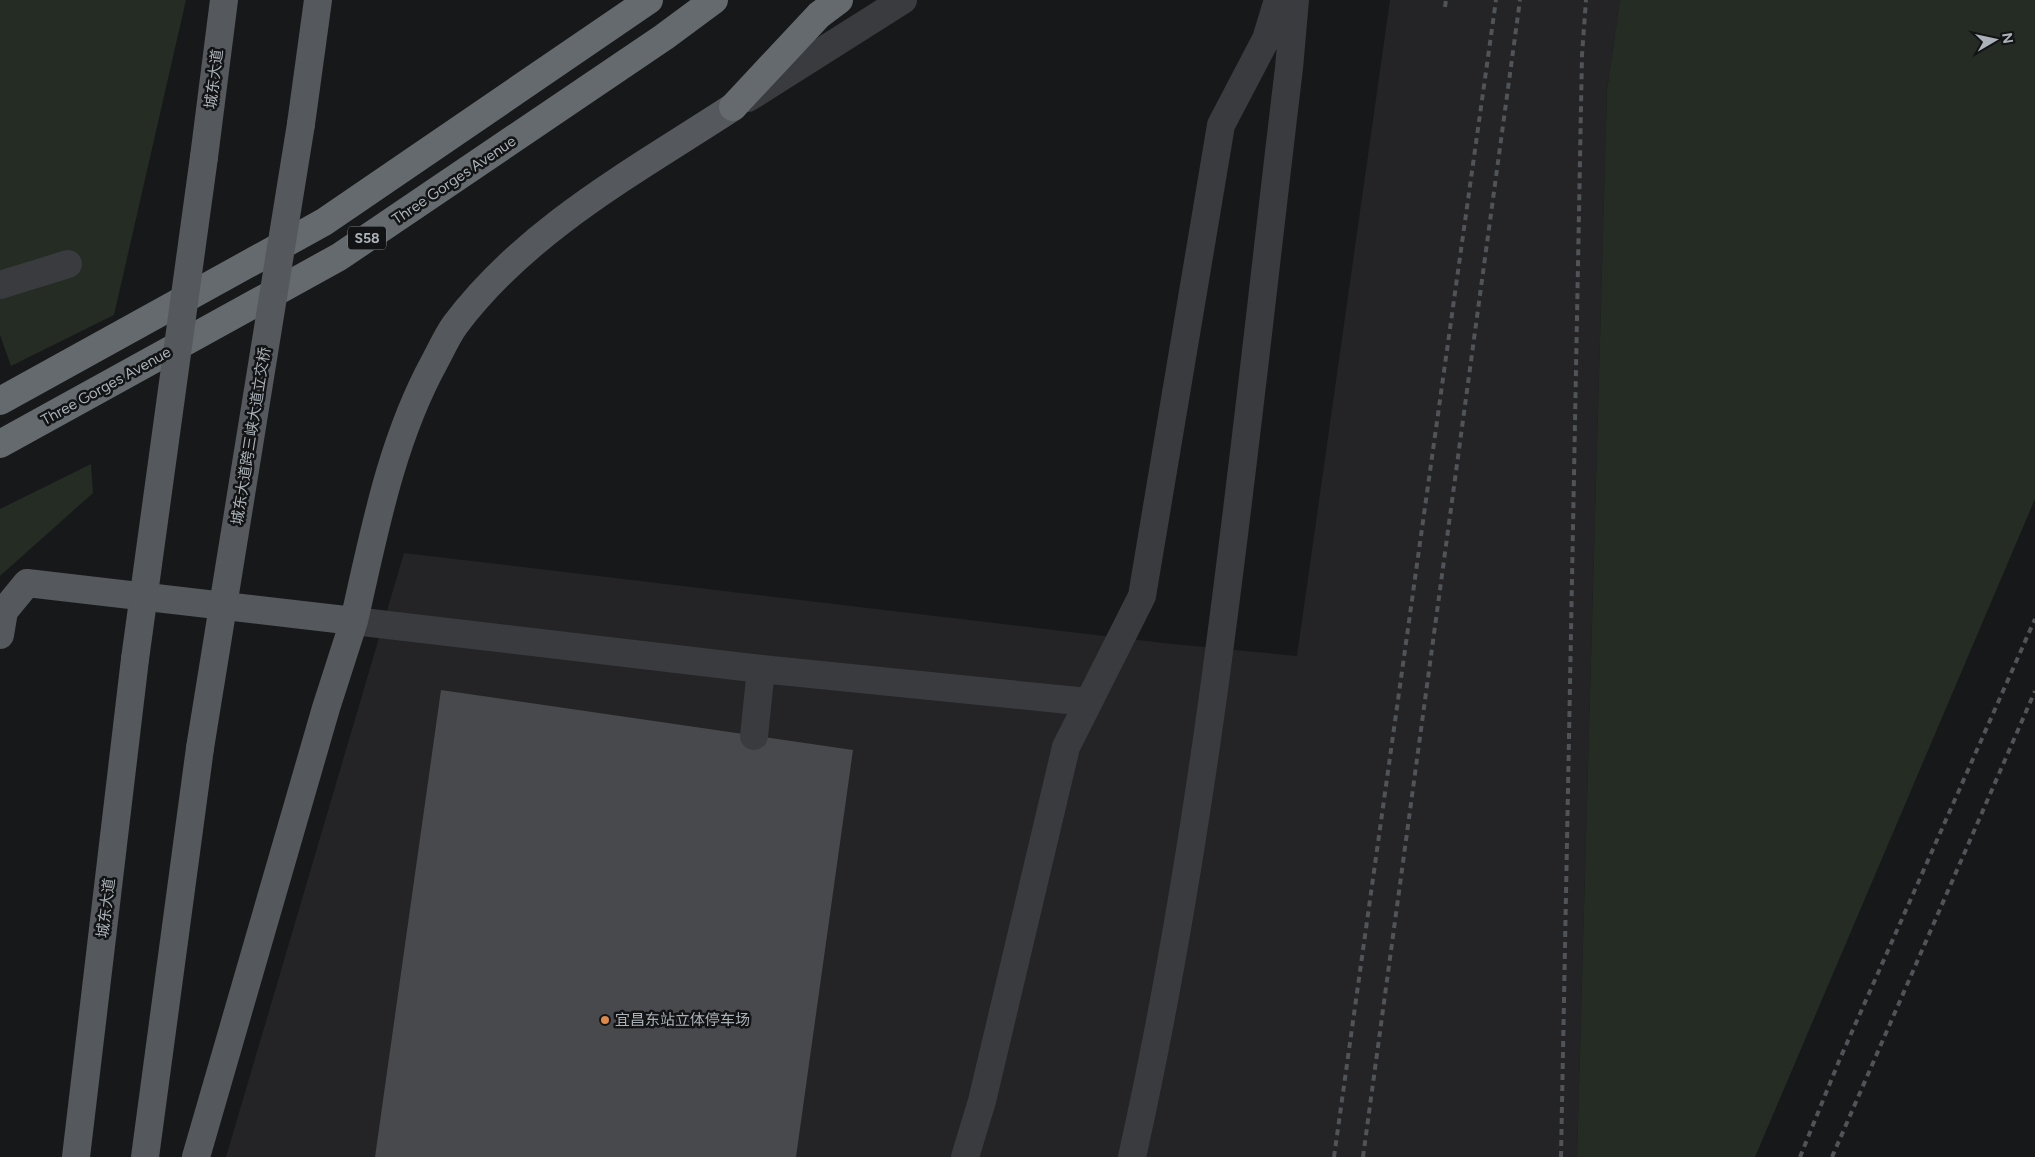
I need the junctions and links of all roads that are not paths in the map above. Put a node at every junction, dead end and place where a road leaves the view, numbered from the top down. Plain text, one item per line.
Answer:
1 (224, 0) edge
2 (318, 0) edge
3 (649, 0) edge
4 (714, 0) edge
5 (840, 0) edge
6 (903, 0) edge
7 (1278, 0) edge
8 (1295, 0) edge
9 (733, 107) junction
10 (68, 264) dead end
11 (0, 285) edge
12 (0, 401) edge
13 (0, 444) edge
14 (354, 621) junction
15 (0, 634) edge
16 (761, 669) junction
17 (1088, 702) junction
18 (754, 736) dead end
19 (76, 1157) edge
20 (146, 1157) edge
21 (196, 1157) edge
22 (965, 1157) edge
23 (1132, 1157) edge

1 - 19 main road, 城东大道, bridge
2 - 20 main road, 城东大道跨三峡大道立交桥, bridge
3 - 12 highway, S58
4 - 13 highway, Three Gorges Avenue / S58
5 - 9 highway
6 - 9 street
7 - 17 street
8 - 23 street
9 - 14 main road
10 - 11 street
14 - 15 main road
14 - 16 street
14 - 21 main road
16 - 17 street
16 - 18 street
17 - 22 street

